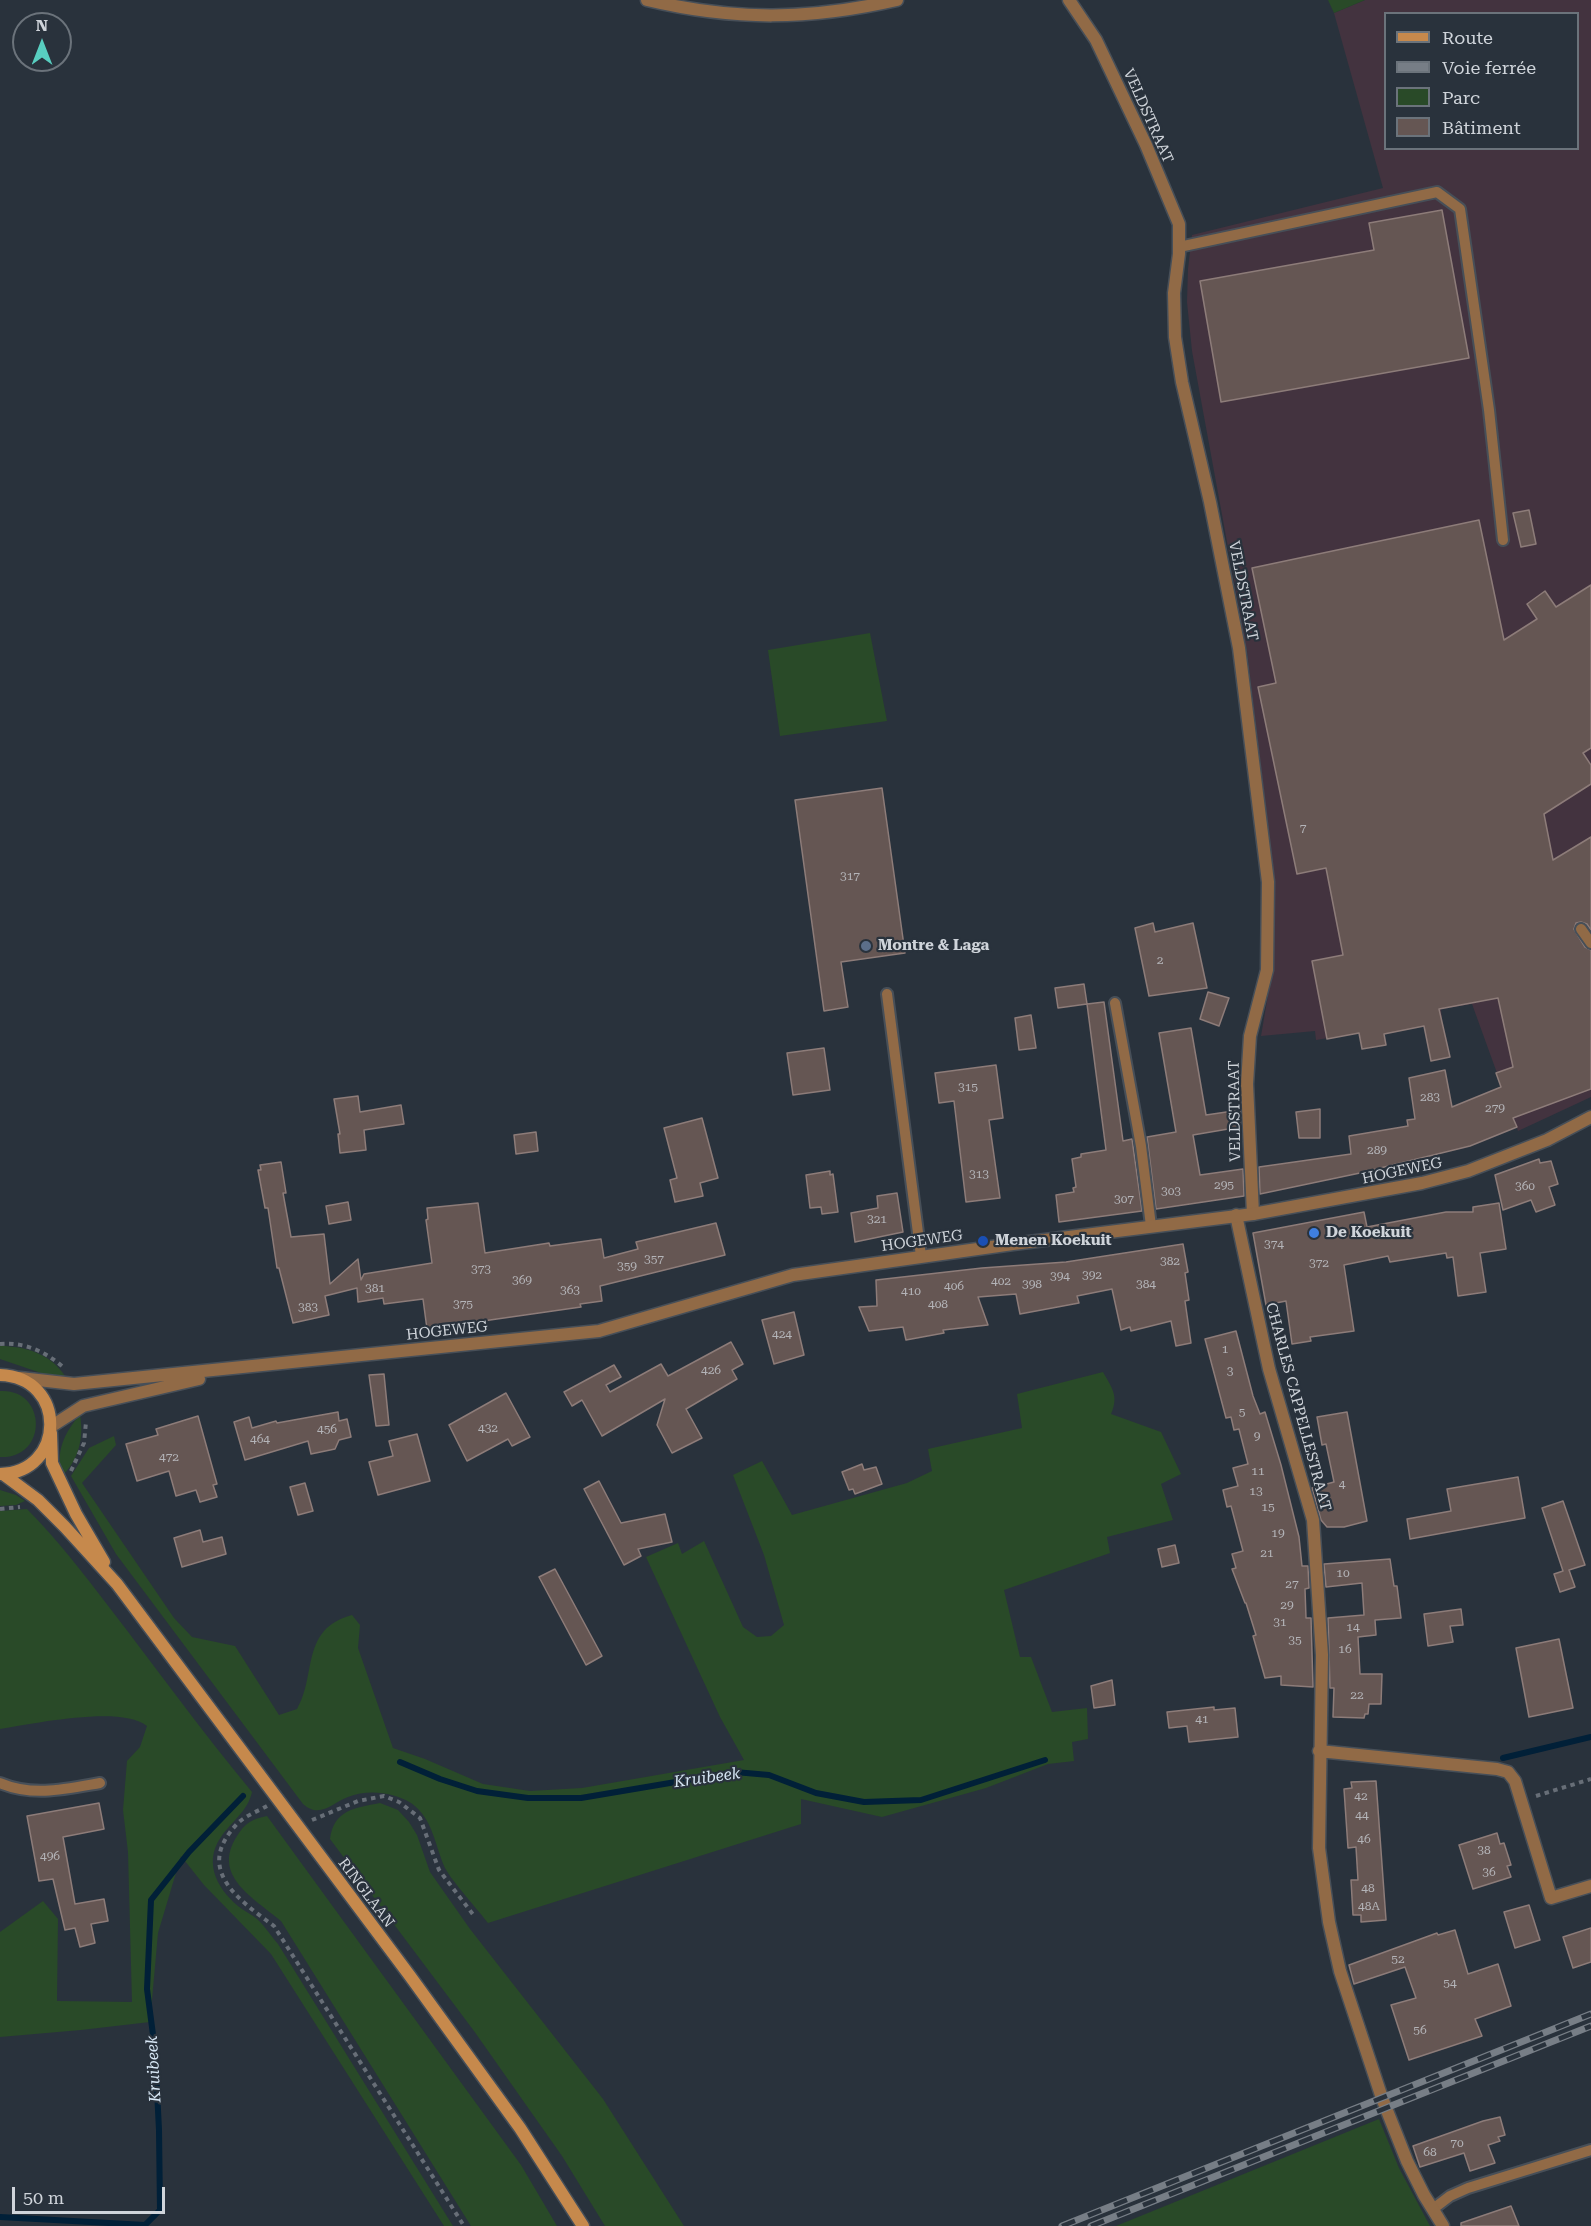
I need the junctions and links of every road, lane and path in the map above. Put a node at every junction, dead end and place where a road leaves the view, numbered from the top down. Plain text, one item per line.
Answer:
1 (647, 0) edge
2 (897, 0) edge
3 (1069, 0) edge
4 (1179, 247) junction
5 (1503, 540) dead end
6 (1581, 928) dead end
7 (1591, 943) edge
8 (887, 994) dead end
9 (1115, 1003) dead end
10 (1591, 1117) edge
11 (1253, 1214) junction
12 (1236, 1215) junction
13 (1151, 1226) junction
14 (921, 1256) junction
15 (250, 1367) junction
16 (1, 1374) edge
17 (20, 1378) junction
18 (51, 1430) junction
19 (1, 1474) edge
20 (117, 1584) junction
21 (1319, 1751) junction
22 (1591, 1779) edge
23 (0, 1783) edge
24 (100, 1783) dead end
25 (278, 1800) junction
26 (1521, 1801) junction
27 (297, 1825) junction
28 (1591, 1887) edge
29 (475, 1917) dead end
30 (1591, 2150) edge
31 (1433, 2209) junction
32 (464, 2226) edge
33 (584, 2226) edge
34 (1443, 2226) edge

1 - 2 street
3 - 4 street, VELDSTRAAT
4 - 5 lane
4 - 11 street, VELDSTRAAT
6 - 7 lane
8 - 14 lane
9 - 13 lane
10 - 11 street, HOGEWEG
11 - 12 street, HOGEWEG
12 - 13 street, HOGEWEG
12 - 21 street, CHARLES CAPPELLESTRAAT
13 - 14 street, HOGEWEG
14 - 15 street, HOGEWEG
15 - 17 street, HOGEWEG
15 - 18 street, HOGEWEG
16 - 17 main road
17 - 18 main road, RINGLAAN
18 - 19 main road, RINGLAAN
18 - 20 main road, RINGLAAN
19 - 20 main road, RINGLAAN
20 - 25 main road, RINGLAAN
21 - 26 street
21 - 31 street, CHARLES CAPPELLESTRAAT
22 - 26 path
23 - 24 lane
25 - 27 main road, RINGLAAN
25 - 32 path
26 - 28 street
27 - 29 path
27 - 33 main road, RINGLAAN
30 - 31 lane
31 - 34 street, CHARLES CAPPELLESTRAAT

